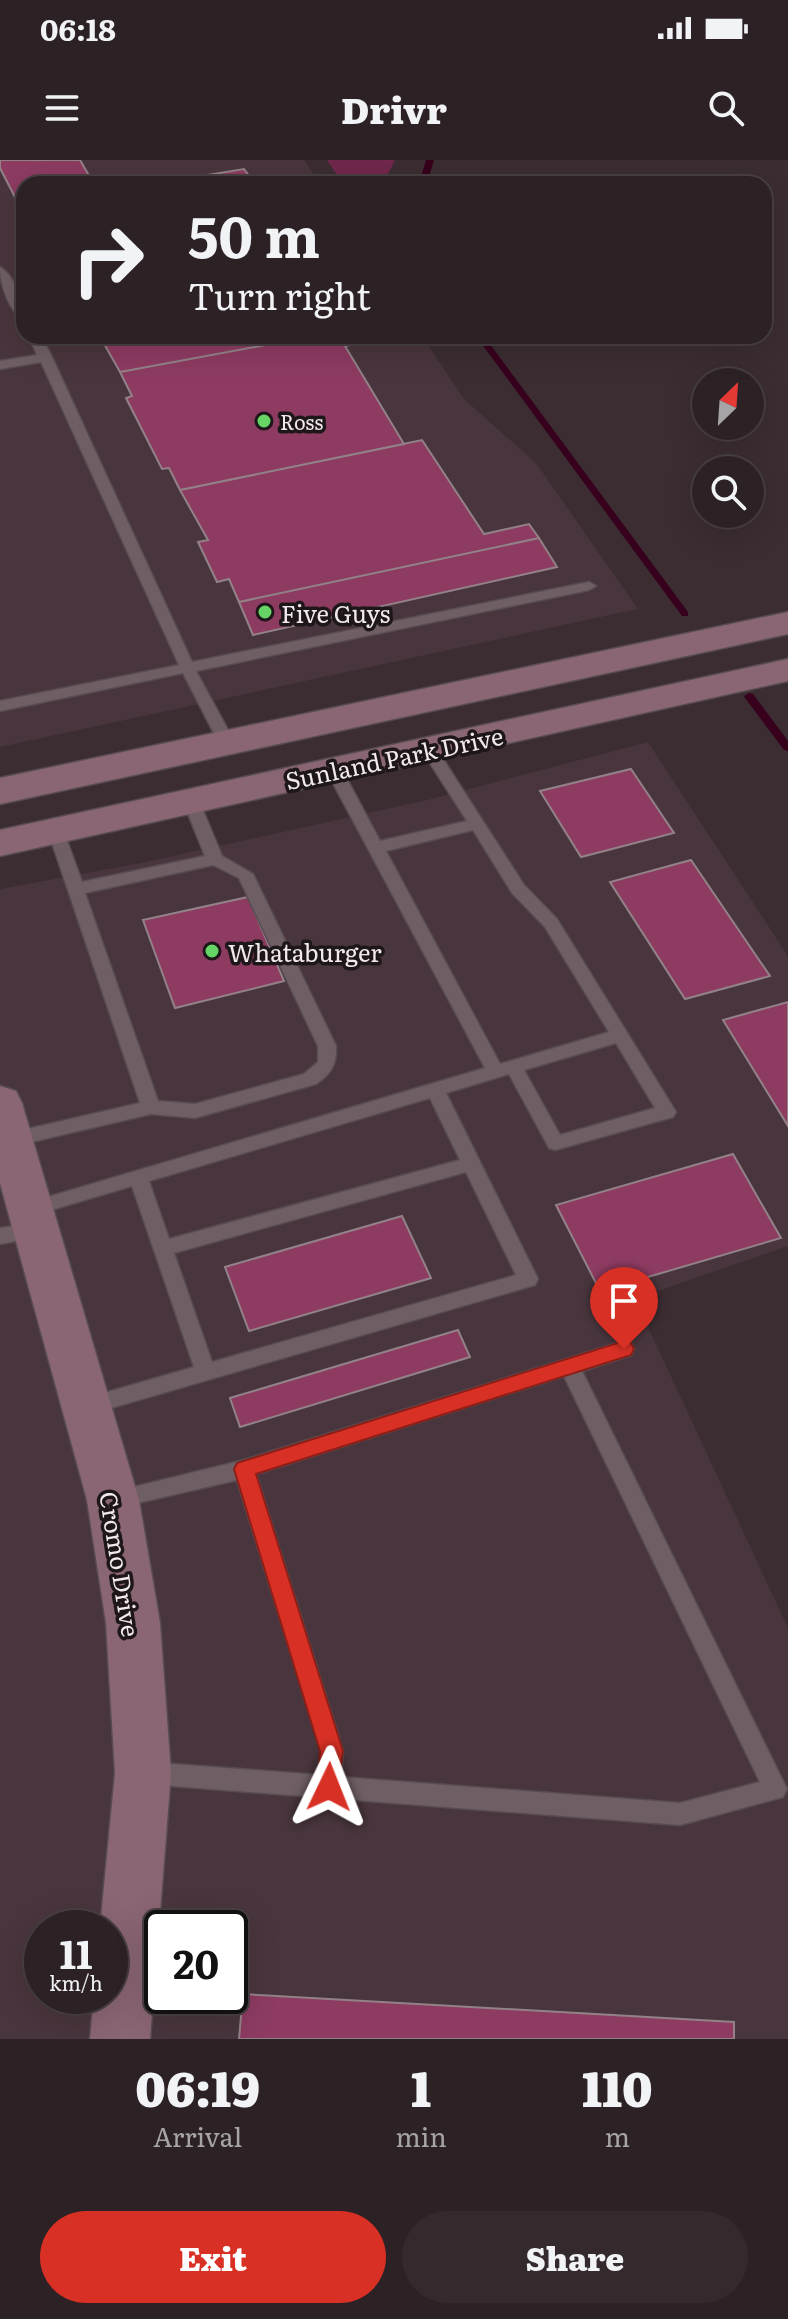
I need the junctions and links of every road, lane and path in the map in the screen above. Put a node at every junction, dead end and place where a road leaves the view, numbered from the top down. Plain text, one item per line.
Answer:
1 (0, 271) edge
2 (16, 301) edge
3 (39, 344) edge
4 (46, 357) junction
5 (0, 365) edge
6 (589, 586) dead end
7 (788, 623) edge
8 (187, 667) junction
9 (788, 670) edge
10 (0, 706) edge
11 (227, 743) junction
12 (429, 749) junction
13 (334, 770) junction
14 (0, 791) edge
15 (191, 801) junction
16 (477, 824) junction
17 (56, 831) junction
18 (0, 843) edge
19 (376, 848) junction
20 (215, 859) junction
21 (76, 889) junction
22 (620, 1035) junction
23 (505, 1070) junction
24 (435, 1090) junction
25 (151, 1107) junction
26 (5, 1122) edge
27 (471, 1164) junction
28 (138, 1177) junction
29 (22, 1225) edge
30 (163, 1248) junction
31 (624, 1349) dead end
32 (569, 1365) junction
33 (206, 1372) junction
34 (87, 1406) junction
35 (244, 1469) junction
36 (113, 1500) junction
37 (143, 1773) junction
38 (329, 1787) junction
39 (120, 2039) edge

1 - 2 lane
3 - 4 lane
4 - 5 lane
4 - 8 lane
6 - 8 lane
7 - 11 main road, Sunland Park Drive
8 - 10 lane
8 - 11 lane
9 - 12 main road, Sunland Park Drive
11 - 14 main road, Sunland Park Drive
12 - 13 main road, Sunland Park Drive
12 - 16 lane
13 - 15 main road, Sunland Park Drive
13 - 19 lane
15 - 17 main road, Sunland Park Drive
15 - 20 lane
16 - 19 lane
16 - 22 lane
17 - 18 main road, Sunland Park Drive
17 - 21 lane
19 - 23 lane
20 - 21 lane
20 - 25 lane
21 - 25 lane
22 - 23 lane
22 - 23 lane
23 - 24 lane
24 - 27 lane
24 - 28 lane
25 - 26 lane
26 - 29 main road, Cromo Drive
27 - 30 lane
27 - 33 lane
28 - 29 lane
28 - 30 lane
29 - 34 main road, Cromo Drive
30 - 33 lane
31 - 32 lane
32 - 35 lane
32 - 38 lane
33 - 34 lane
34 - 36 main road, Cromo Drive
35 - 36 lane
35 - 38 lane
36 - 37 main road, Cromo Drive
37 - 38 lane
37 - 39 main road, Cromo Drive

